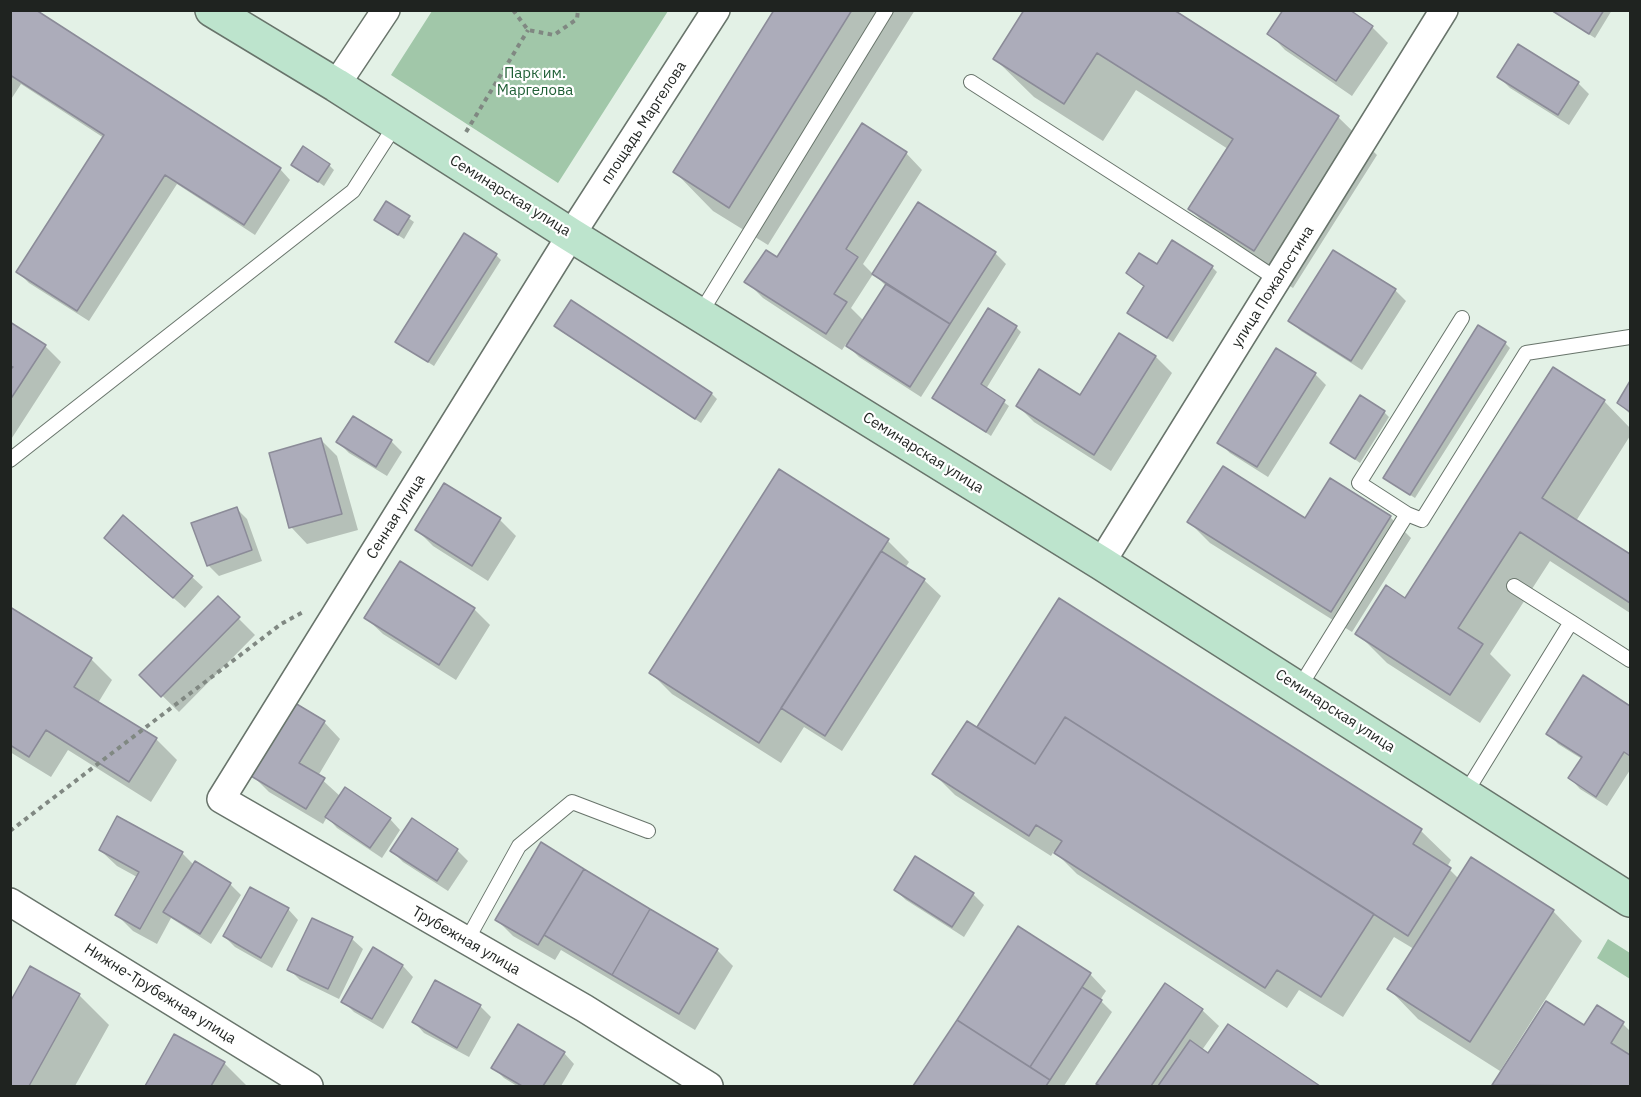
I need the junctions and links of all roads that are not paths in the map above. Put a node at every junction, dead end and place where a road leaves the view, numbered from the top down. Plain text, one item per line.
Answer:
1 (212, 10) edge
2 (387, 10) edge
3 (716, 10) edge
4 (886, 10) edge
5 (1444, 10) edge
6 (971, 82) dead end
7 (336, 85) junction
8 (396, 124) junction
9 (571, 234) junction
10 (1278, 280) junction
11 (700, 314) junction
12 (1462, 318) dead end
13 (1630, 337) edge
14 (10, 460) edge
15 (1407, 514) junction
16 (1101, 563) junction
17 (1514, 586) dead end
18 (1571, 622) junction
19 (1630, 660) edge
20 (1299, 688) junction
21 (1465, 794) junction
22 (220, 798) joint
23 (648, 831) dead end
24 (1628, 894) edge
25 (10, 902) edge
26 (466, 942) junction
27 (309, 1086) edge
28 (709, 1086) edge

1 - 7 main road, Семинарская улица
2 - 7 street
3 - 9 street, площадь Маргелова
4 - 11 lane
5 - 10 street, улица Пожалостина
6 - 10 lane
7 - 8 main road, Семинарская улица
8 - 9 main road, Семинарская улица
8 - 14 lane
9 - 11 main road, Семинарская улица
9 - 22 street, Сенная улица
10 - 16 street, улица Пожалостина
11 - 16 main road, Семинарская улица
12 - 15 lane
13 - 15 lane
15 - 20 lane
16 - 20 main road, Семинарская улица
17 - 18 lane
18 - 19 lane
18 - 21 lane
20 - 21 main road, Семинарская улица
21 - 24 main road, Семинарская улица
22 - 26 street, Трубежная улица
23 - 26 lane
25 - 27 street, Нижне-Трубежная улица
26 - 28 street, Трубежная улица

